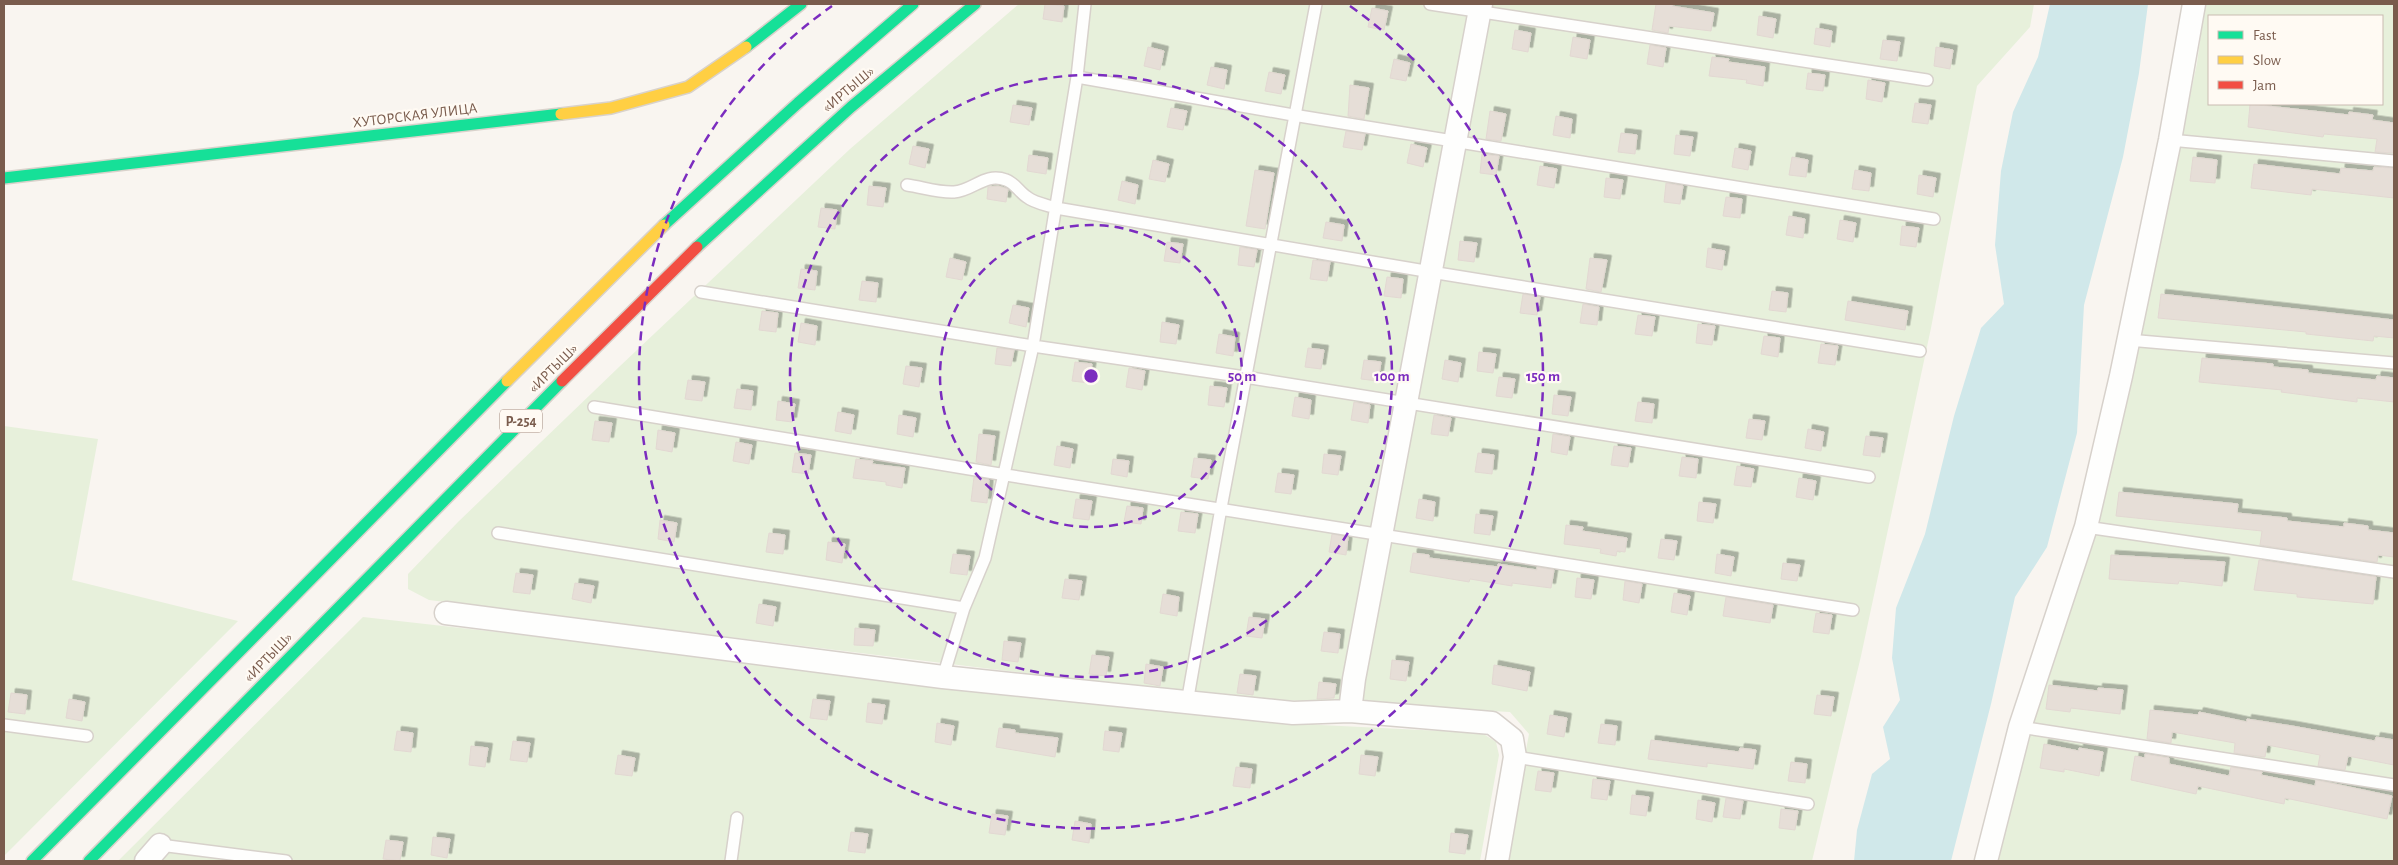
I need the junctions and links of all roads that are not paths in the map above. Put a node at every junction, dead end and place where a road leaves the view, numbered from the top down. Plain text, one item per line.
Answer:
1 (801, 4) edge
2 (913, 4) edge
3 (975, 4) edge
4 (1085, 4) edge
5 (1316, 4) edge
6 (1430, 4) edge
7 (2194, 4) edge
8 (1480, 8) edge
9 (1077, 77) junction
10 (1927, 80) dead end
11 (1293, 116) junction
12 (1456, 140) junction
13 (2170, 140) junction
14 (2394, 161) edge
15 (4, 178) edge
16 (908, 185) dead end
17 (1056, 208) junction
18 (1934, 219) dead end
19 (1270, 244) junction
20 (1430, 272) junction
21 (701, 292) dead end
22 (2128, 340) junction
23 (1033, 346) junction
24 (1920, 352) dead end
25 (2394, 363) edge
26 (1245, 377) junction
27 (1407, 404) junction
28 (594, 406) dead end
29 (1006, 476) junction
30 (1869, 477) dead end
31 (1221, 508) junction
32 (2086, 527) junction
33 (498, 533) dead end
34 (1382, 535) junction
35 (2394, 572) edge
36 (964, 608) junction
37 (1852, 610) dead end
38 (446, 613) dead end
39 (943, 677) junction
40 (1187, 702) junction
41 (1350, 711) junction
42 (4, 725) edge
43 (2020, 727) junction
44 (87, 736) dead end
45 (1515, 757) junction
46 (2394, 785) edge
47 (1808, 804) dead end
48 (737, 818) dead end
49 (153, 853) edge
50 (32, 861) edge
51 (88, 861) edge
52 (286, 861) edge
53 (731, 861) edge
54 (1497, 861) edge
55 (1986, 861) edge

1 - 15 main road, ХУТОРСКАЯ УЛИЦА
2 - 50 main road, «ИРТЫШ» / Р-254
3 - 51 main road, «ИРТЫШ» / Р-254
4 - 9 lane
5 - 11 lane
6 - 8 lane
7 - 13 street
8 - 10 lane
8 - 12 street
9 - 11 lane
9 - 17 lane
11 - 12 lane
11 - 19 lane
12 - 18 lane
12 - 20 street
13 - 14 lane
13 - 22 street
16 - 17 lane
17 - 19 lane
17 - 23 lane
19 - 20 lane
19 - 26 lane
20 - 24 lane
20 - 27 street
21 - 23 lane
22 - 25 lane
22 - 32 street
23 - 26 lane
23 - 29 lane
26 - 27 lane
26 - 31 lane
27 - 30 lane
27 - 34 street
28 - 29 lane
29 - 31 lane
29 - 36 lane
31 - 34 lane
31 - 40 lane
32 - 35 lane
32 - 43 street
33 - 36 lane
34 - 37 lane
34 - 41 street
36 - 39 lane
38 - 39 street
39 - 40 street
40 - 41 street
41 - 45 street
42 - 44 lane
43 - 46 lane
43 - 55 street
45 - 47 lane
45 - 54 street
48 - 53 lane
49 - 52 lane

